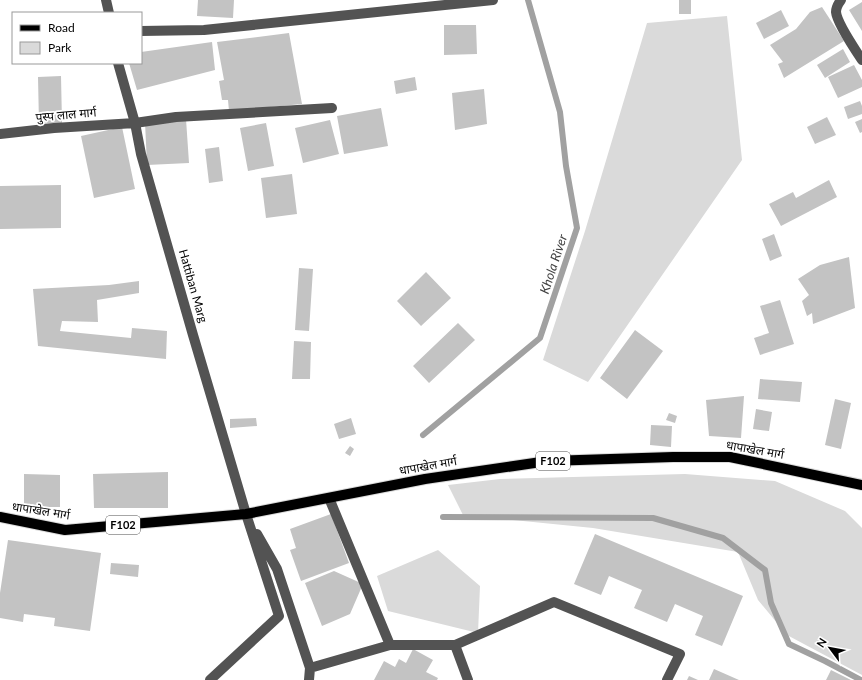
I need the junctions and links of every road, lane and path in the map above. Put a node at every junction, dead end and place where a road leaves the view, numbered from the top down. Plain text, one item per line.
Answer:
1 (106, 0) edge
2 (493, 0) edge
3 (840, 0) edge
4 (109, 12) edge
5 (142, 31) edge
6 (862, 60) edge
7 (118, 64) edge
8 (332, 108) dead end
9 (135, 123) junction
10 (0, 134) edge
11 (862, 485) edge
12 (329, 498) junction
13 (246, 514) junction
14 (0, 517) edge
15 (390, 645) junction
16 (455, 645) junction
17 (310, 668) junction
18 (210, 680) edge
19 (309, 680) edge
20 (468, 680) edge
21 (668, 680) edge

1 - 4 street
2 - 5 street
3 - 6 street
7 - 9 street, Hattiban Marg
8 - 9 street, पुस्प लाल मार्ग
9 - 10 street, पुस्प लाल मार्ग
9 - 13 street, Hattiban Marg
11 - 12 main road, धापाखेल मार्ग / F102
12 - 13 main road, धापाखेल मार्ग / F102
12 - 15 street
13 - 14 main road, धापाखेल मार्ग / F102
13 - 17 street
13 - 18 street
15 - 16 street
15 - 17 street
16 - 20 street
16 - 21 street
17 - 19 street

